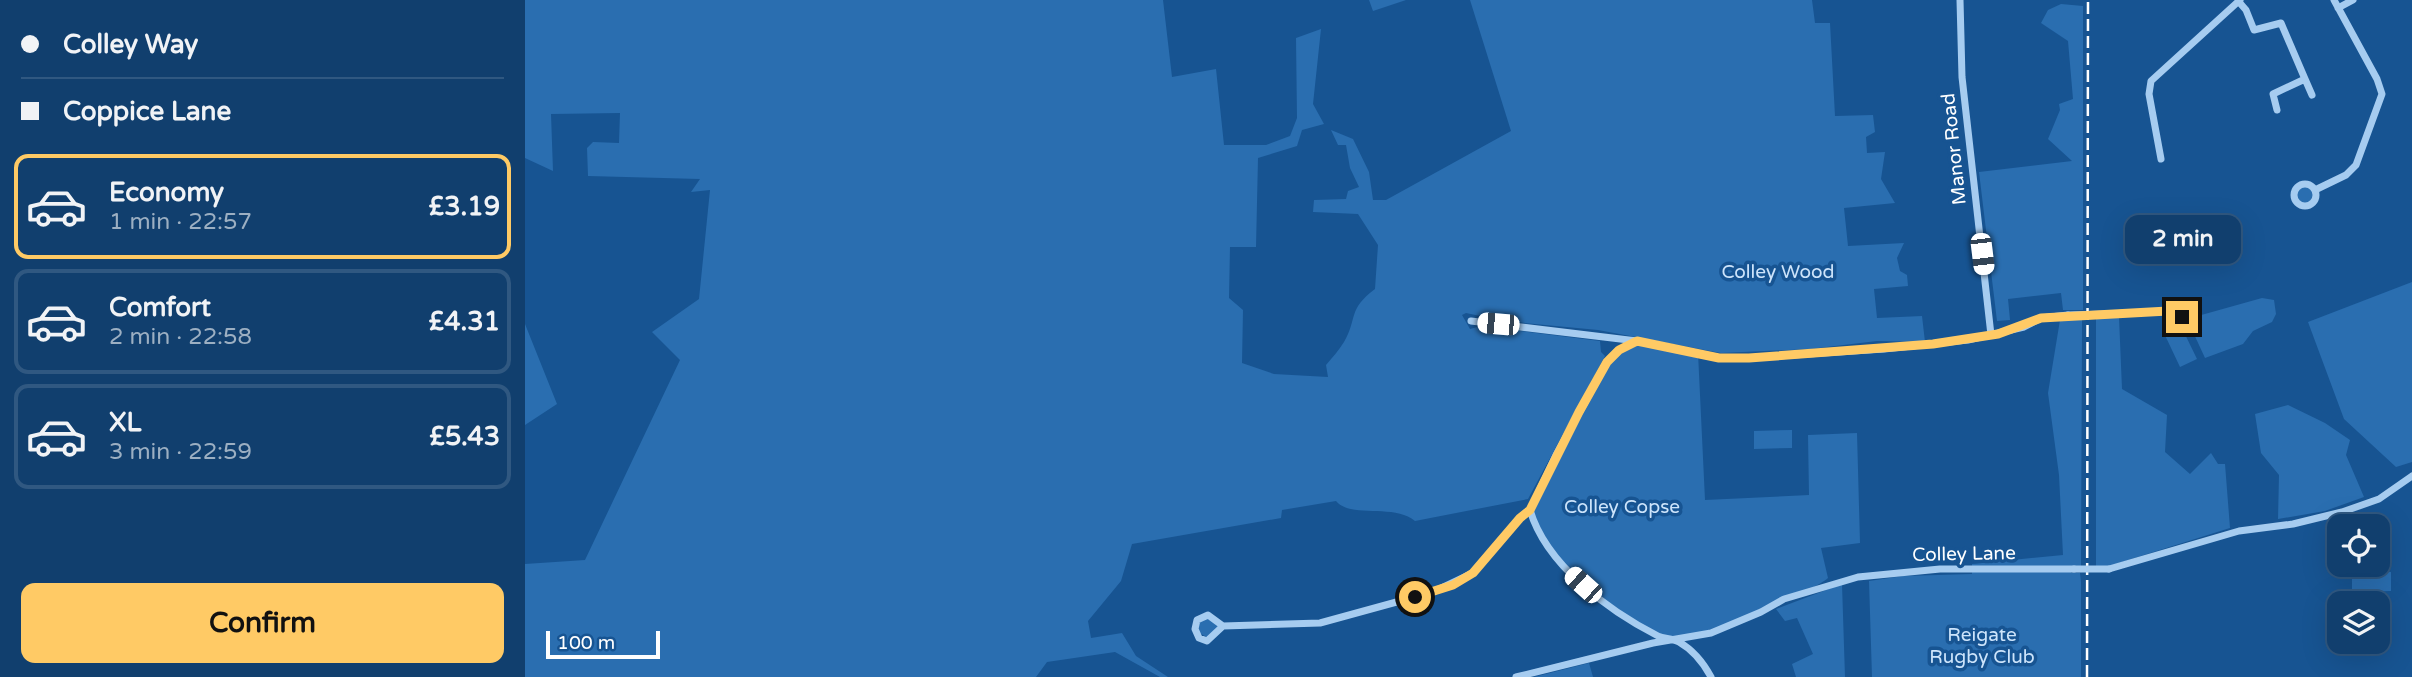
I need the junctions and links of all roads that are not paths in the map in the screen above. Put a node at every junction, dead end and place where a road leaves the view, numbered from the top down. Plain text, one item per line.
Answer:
1 (1960, 0) edge
2 (2334, 0) edge
3 (2353, 0) edge
4 (2239, 1) edge
5 (2338, 8) junction
6 (2305, 79) junction
7 (2312, 95) dead end
8 (2277, 110) dead end
9 (2161, 159) dead end
10 (2315, 190) dead end
11 (2182, 317) dead end
12 (1471, 321) dead end
13 (1991, 335) junction
14 (1637, 341) junction
15 (2412, 475) edge
16 (1530, 510) junction
17 (1223, 626) dead end
18 (1677, 641) junction
19 (1516, 677) edge
20 (1711, 677) edge

1 - 13 street, Manor Road
2 - 5 street
3 - 5 street
4 - 6 street
4 - 9 street
5 - 10 street
6 - 7 street
6 - 8 street
11 - 13 street, bridge
12 - 14 street
13 - 14 street
14 - 16 street
15 - 18 street, Colley Lane, bridge
16 - 17 street
16 - 18 street
18 - 19 street, Colley Lane
18 - 20 street

